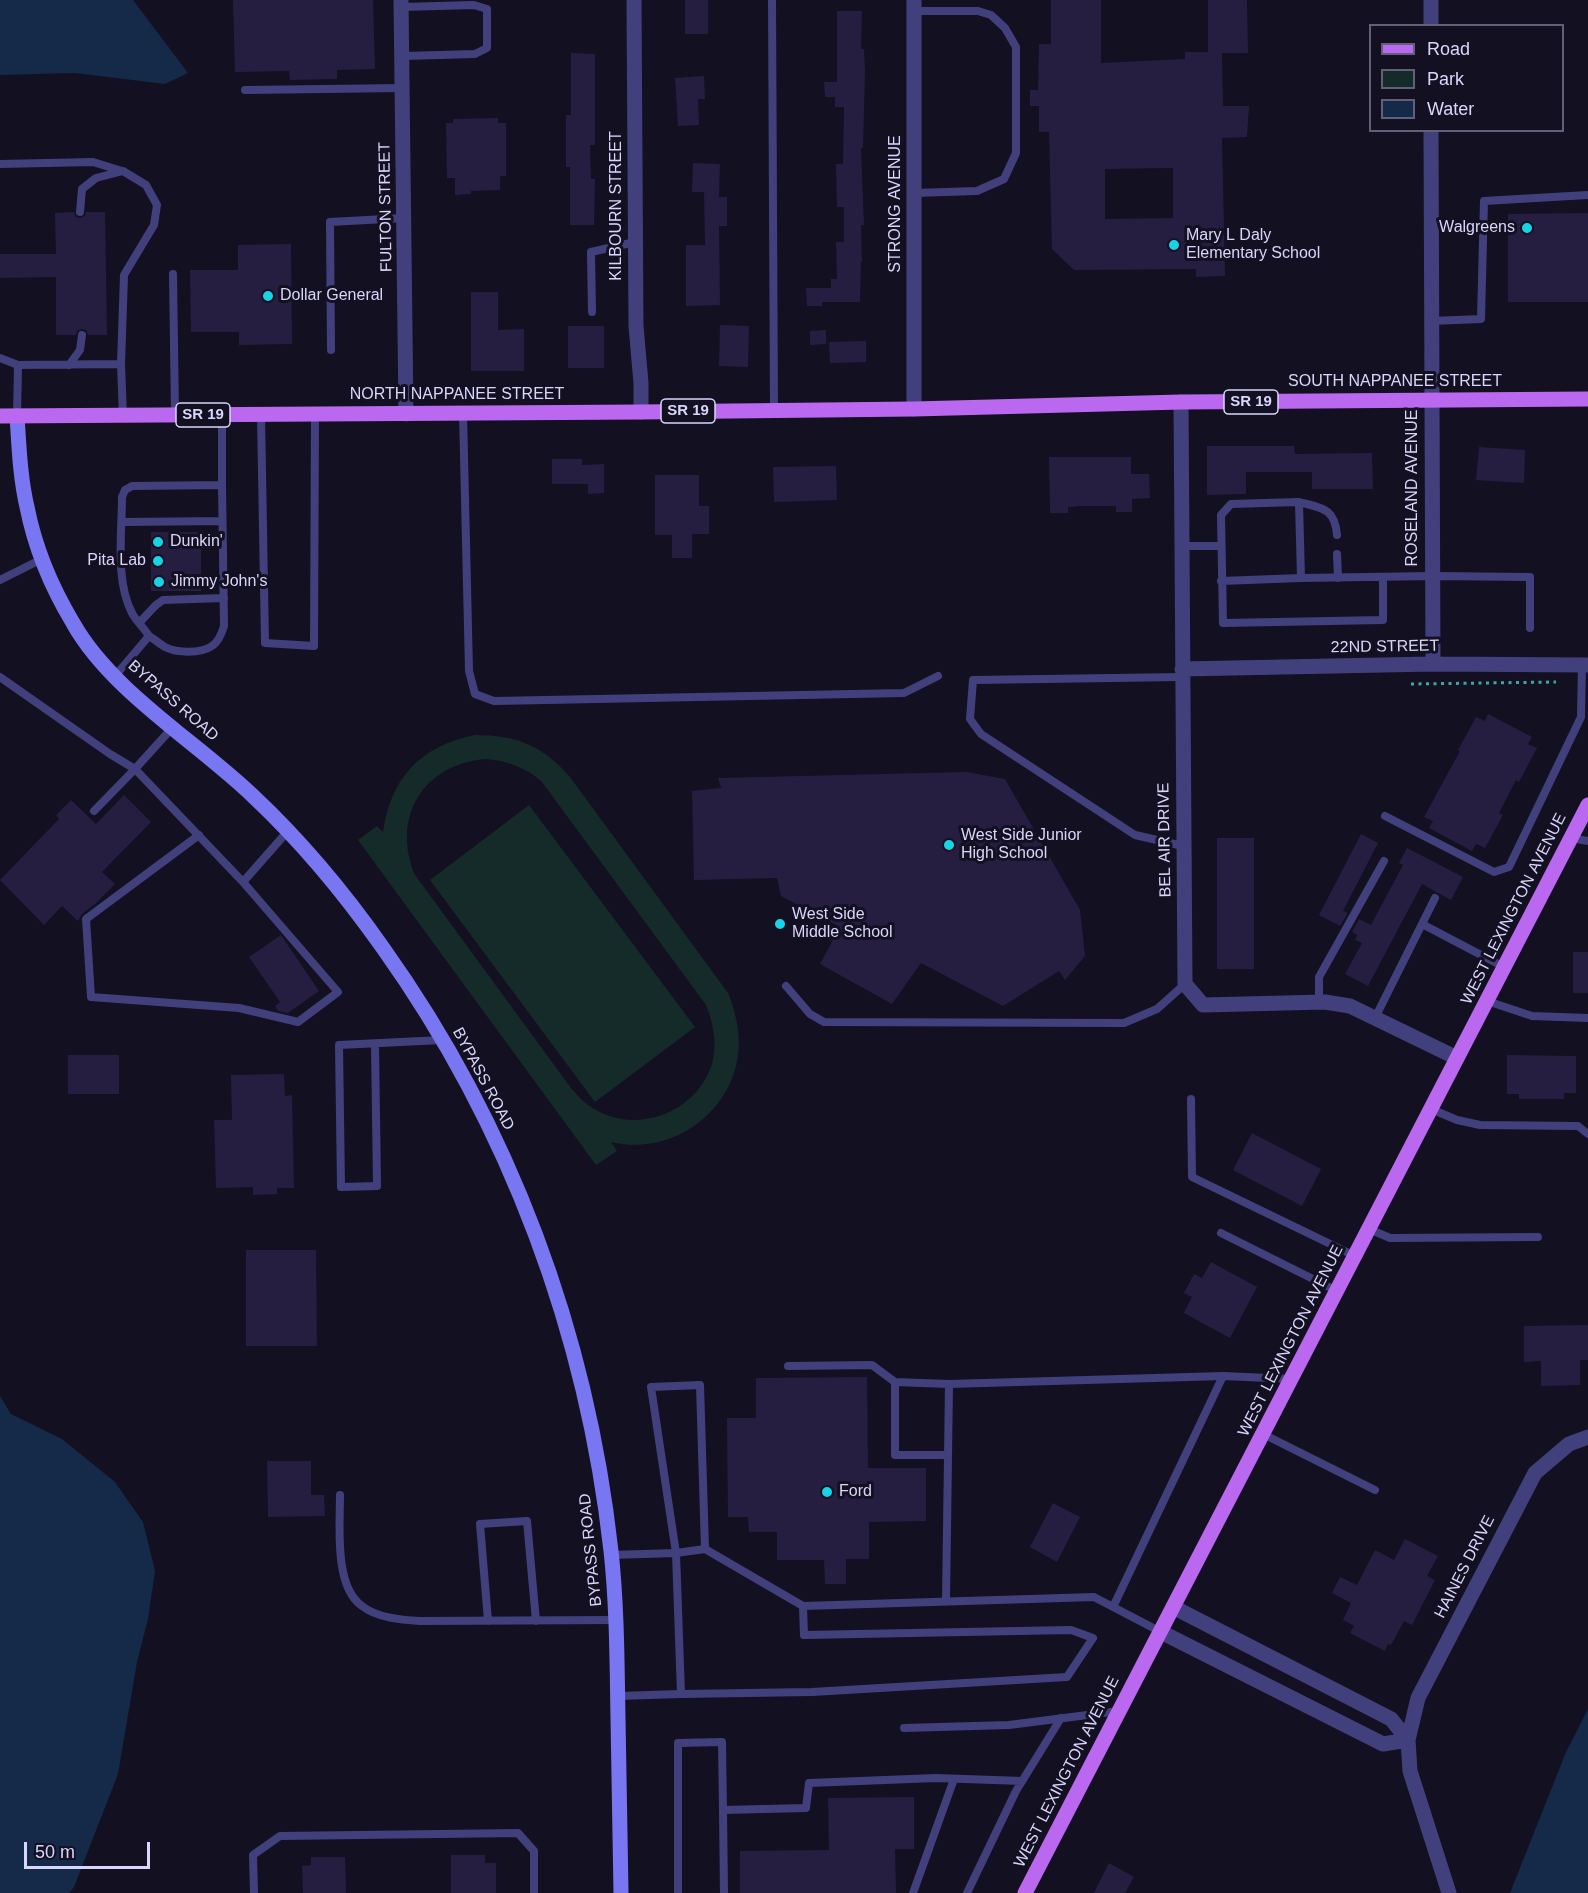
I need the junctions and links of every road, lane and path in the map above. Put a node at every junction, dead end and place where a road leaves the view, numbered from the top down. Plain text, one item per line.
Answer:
1 (634, 0) edge
2 (772, 0) edge
3 (1431, 0) edge
4 (401, 3) edge
5 (914, 5) edge
6 (1431, 24) edge
7 (403, 56) junction
8 (402, 88) junction
9 (245, 90) dead end
10 (1431, 132) edge
11 (0, 164) edge
12 (123, 171) junction
13 (914, 194) junction
14 (1588, 195) edge
15 (80, 212) dead end
16 (404, 218) junction
17 (635, 242) junction
18 (173, 274) dead end
19 (592, 312) dead end
20 (1431, 321) junction
21 (82, 335) dead end
22 (331, 350) dead end
23 (0, 358) edge
24 (121, 364) junction
25 (18, 365) junction
26 (69, 365) junction
27 (1588, 399) edge
28 (1431, 400) junction
29 (1181, 402) junction
30 (914, 409) junction
31 (774, 410) junction
32 (641, 412) junction
33 (463, 413) junction
34 (315, 414) junction
35 (406, 414) junction
36 (175, 415) junction
37 (222, 415) junction
38 (261, 415) junction
39 (0, 416) edge
40 (17, 416) junction
41 (123, 416) junction
42 (222, 485) junction
43 (1299, 502) junction
44 (222, 521) junction
45 (122, 522) junction
46 (1337, 536) dead end
47 (1182, 546) junction
48 (1221, 546) junction
49 (1337, 554) dead end
50 (42, 559) junction
51 (1432, 576) junction
52 (1383, 577) junction
53 (1301, 578) junction
54 (1338, 578) junction
55 (0, 580) edge
56 (1221, 580) junction
57 (224, 598) junction
58 (139, 623) junction
59 (1530, 628) dead end
60 (149, 636) junction
61 (1433, 664) junction
62 (1585, 665) edge
63 (1182, 673) junction
64 (115, 676) junction
65 (938, 676) dead end
66 (0, 677) edge
67 (1582, 682) junction
68 (1411, 684) dead end
69 (173, 727) junction
70 (135, 769) junction
71 (1588, 804) edge
72 (94, 811) dead end
73 (1385, 816) dead end
74 (287, 832) junction
75 (199, 835) junction
76 (1570, 838) junction
77 (1588, 841) edge
78 (1183, 846) junction
79 (1384, 861) dead end
80 (243, 882) junction
81 (1435, 898) dead end
82 (1422, 924) junction
83 (1504, 967) junction
84 (1185, 984) junction
85 (786, 986) dead end
86 (1487, 1001) junction
87 (1319, 1002) junction
88 (1375, 1018) junction
89 (1588, 1018) edge
90 (442, 1040) junction
91 (375, 1044) junction
92 (1457, 1058) junction
93 (1191, 1099) dead end
94 (1431, 1109) junction
95 (1588, 1134) edge
96 (1369, 1229) junction
97 (1221, 1233) dead end
98 (1538, 1237) dead end
99 (1355, 1256) junction
100 (1337, 1291) junction
101 (788, 1366) dead end
102 (1223, 1376) junction
103 (1291, 1379) junction
104 (895, 1382) junction
105 (949, 1384) junction
106 (1263, 1434) junction
107 (1588, 1437) edge
108 (948, 1455) junction
109 (1375, 1490) dead end
110 (340, 1495) dead end
111 (705, 1549) junction
112 (676, 1553) junction
113 (611, 1555) junction
114 (946, 1601) junction
115 (803, 1606) junction
116 (1113, 1607) junction
117 (1173, 1607) junction
118 (616, 1620) junction
119 (488, 1621) junction
120 (536, 1621) junction
121 (1161, 1632) junction
122 (681, 1694) junction
123 (618, 1696) junction
124 (1120, 1711) junction
125 (1061, 1718) junction
126 (904, 1728) dead end
127 (1408, 1740) junction
128 (954, 1779) junction
129 (1022, 1781) junction
130 (723, 1810) junction
131 (1028, 1892) edge
132 (254, 1893) edge
133 (534, 1893) edge
134 (621, 1893) edge
135 (678, 1893) edge
136 (724, 1893) edge
137 (913, 1893) edge
138 (967, 1893) edge
139 (1449, 1893) edge

1 - 17 street, KILBOURN STREET
2 - 31 lane
3 - 6 street
4 - 7 street, FULTON STREET
4 - 7 lane
5 - 13 street, STRONG AVENUE
5 - 13 lane
7 - 8 street, FULTON STREET
8 - 9 lane
8 - 16 street, FULTON STREET
10 - 20 street, ROSELAND AVENUE
11 - 12 lane
12 - 15 lane
12 - 24 lane
13 - 30 street, STRONG AVENUE
14 - 20 lane
16 - 22 lane
16 - 35 street, FULTON STREET
17 - 19 lane
17 - 32 street, KILBOURN STREET
18 - 36 lane
20 - 28 street, ROSELAND AVENUE
21 - 26 lane
23 - 25 lane
24 - 26 lane
24 - 41 lane
25 - 26 lane
25 - 40 lane
27 - 28 main road, SOUTH NAPPANEE STREET / SR 19
28 - 29 main road, SOUTH NAPPANEE STREET / SR 19
28 - 51 street, ROSELAND AVENUE
29 - 30 main road, SOUTH NAPPANEE STREET / SR 19
29 - 47 street, BEL AIR DRIVE
30 - 31 main road, NORTH NAPPANEE STREET / SR 19
31 - 32 main road, NORTH NAPPANEE STREET / SR 19
32 - 33 main road, NORTH NAPPANEE STREET / SR 19
33 - 35 main road, NORTH NAPPANEE STREET / SR 19
33 - 65 lane
34 - 35 main road, NORTH NAPPANEE STREET / SR 19
34 - 38 main road, NORTH NAPPANEE STREET / SR 19
34 - 38 lane
36 - 37 main road, NORTH NAPPANEE STREET / SR 19
36 - 41 main road, NORTH NAPPANEE STREET / SR 19
37 - 38 main road, NORTH NAPPANEE STREET / SR 19
37 - 42 lane
39 - 40 main road, NORTH NAPPANEE STREET / SR 19
40 - 41 main road, NORTH NAPPANEE STREET / SR 19
40 - 50 main road, BYPASS ROAD
42 - 44 lane
42 - 45 lane
43 - 46 lane
43 - 48 lane
43 - 53 lane
44 - 45 lane
44 - 57 lane
45 - 58 lane
47 - 48 lane
47 - 63 street, BEL AIR DRIVE
48 - 56 lane
49 - 54 lane
50 - 55 lane
50 - 64 main road, BYPASS ROAD
51 - 52 lane
51 - 59 lane
51 - 61 street, ROSELAND AVENUE
52 - 54 lane
52 - 56 lane
53 - 54 lane
53 - 56 lane
57 - 58 lane
57 - 60 lane
58 - 60 lane
60 - 64 lane
61 - 62 street, 22ND STREET
61 - 63 street, 22ND STREET
62 - 67 lane
63 - 78 street, BEL AIR DRIVE
63 - 78 lane
64 - 69 main road, BYPASS ROAD
66 - 70 lane
67 - 68 path
67 - 73 lane
69 - 70 lane
69 - 74 main road, BYPASS ROAD
70 - 72 lane
70 - 75 lane
71 - 76 main road, WEST LEXINGTON AVENUE
74 - 80 lane
74 - 90 main road, BYPASS ROAD
75 - 80 lane
75 - 80 lane
76 - 77 lane
76 - 83 main road, WEST LEXINGTON AVENUE
78 - 84 street, BEL AIR DRIVE
79 - 87 lane
81 - 82 lane
82 - 83 lane
82 - 88 lane
83 - 86 main road, WEST LEXINGTON AVENUE
84 - 85 lane
84 - 87 street
86 - 89 lane
86 - 92 main road, WEST LEXINGTON AVENUE
87 - 88 street
88 - 92 street
90 - 91 lane
90 - 113 main road, BYPASS ROAD
91 - 91 lane
92 - 94 main road, WEST LEXINGTON AVENUE
93 - 99 lane
94 - 95 lane
94 - 96 main road, WEST LEXINGTON AVENUE
96 - 98 lane
96 - 99 main road, WEST LEXINGTON AVENUE
97 - 100 lane
99 - 100 main road, WEST LEXINGTON AVENUE
100 - 103 main road, WEST LEXINGTON AVENUE
101 - 104 lane
102 - 103 lane
102 - 105 lane
102 - 116 lane
103 - 106 main road, WEST LEXINGTON AVENUE
104 - 105 lane
104 - 108 lane
105 - 108 lane
106 - 109 lane
106 - 117 main road, WEST LEXINGTON AVENUE
107 - 127 street, HAINES DRIVE
108 - 114 lane
110 - 119 lane
111 - 112 lane
111 - 112 lane
111 - 115 lane
112 - 113 lane
112 - 122 lane
113 - 118 main road, BYPASS ROAD
114 - 115 lane
114 - 116 lane
115 - 122 lane
116 - 121 lane
117 - 121 main road, WEST LEXINGTON AVENUE
117 - 127 street
118 - 120 lane
118 - 123 main road, BYPASS ROAD
119 - 120 lane
119 - 120 lane
121 - 124 main road, WEST LEXINGTON AVENUE
121 - 127 street
122 - 123 lane
123 - 134 main road, BYPASS ROAD
124 - 125 lane
124 - 131 main road, WEST LEXINGTON AVENUE
125 - 126 lane
125 - 129 lane
127 - 139 street, HAINES DRIVE
128 - 129 lane
128 - 130 lane
128 - 137 lane
129 - 138 lane
130 - 135 lane
130 - 136 lane
132 - 133 lane

